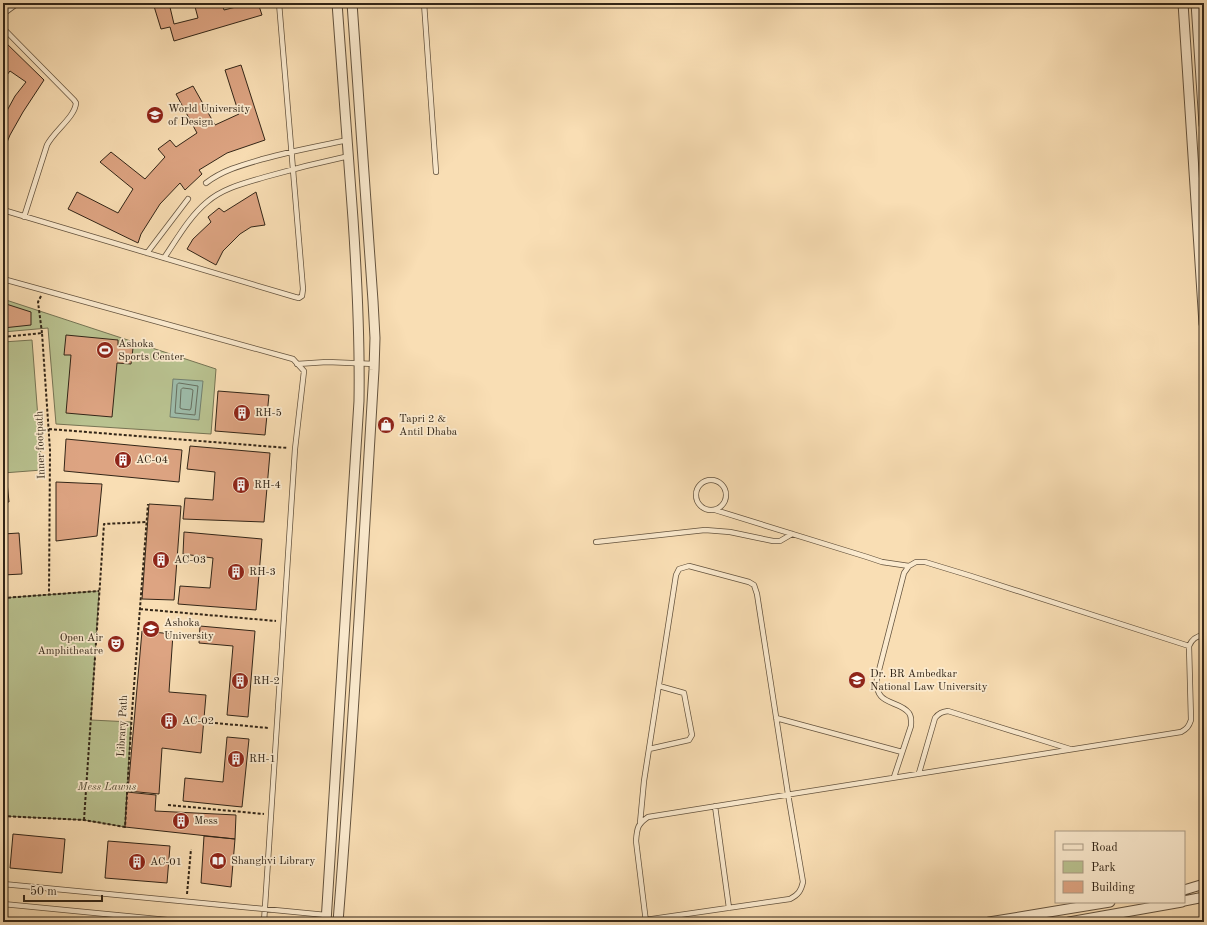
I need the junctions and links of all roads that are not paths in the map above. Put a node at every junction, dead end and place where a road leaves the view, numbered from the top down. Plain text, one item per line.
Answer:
1 (18, 3) edge
2 (279, 3) edge
3 (337, 3) edge
4 (352, 3) edge
5 (424, 3) edge
6 (1183, 3) edge
7 (1196, 3) edge
8 (3, 14) edge
9 (3, 28) edge
10 (1204, 125) edge
11 (348, 140) junction
12 (291, 151) junction
13 (349, 156) junction
14 (293, 169) junction
15 (436, 172) dead end
16 (206, 183) dead end
17 (188, 199) dead end
18 (3, 210) edge
19 (24, 217) junction
20 (147, 253) junction
21 (164, 258) junction
22 (3, 279) edge
23 (1204, 324) edge
24 (297, 364) junction
25 (360, 364) junction
26 (374, 364) junction
27 (715, 510) junction
28 (792, 534) junction
29 (596, 542) dead end
30 (909, 566) junction
31 (1204, 635) edge
32 (1188, 646) junction
33 (658, 686) junction
34 (776, 718) junction
35 (649, 749) junction
36 (1072, 749) junction
37 (902, 752) junction
38 (919, 773) junction
39 (894, 777) junction
40 (788, 794) junction
41 (715, 806) junction
42 (640, 823) junction
43 (3, 884) edge
44 (1204, 884) edge
45 (1185, 890) edge
46 (1204, 897) edge
47 (1185, 902) edge
48 (1104, 903) edge
49 (1177, 903) edge
50 (3, 904) edge
51 (729, 908) junction
52 (265, 909) junction
53 (326, 918) edge
54 (646, 921) edge
55 (188, 922) edge
56 (264, 922) edge
57 (338, 922) edge
58 (989, 922) edge
59 (1069, 922) edge

1 - 8 lane
2 - 12 lane
3 - 11 street
4 - 26 street
5 - 15 lane
6 - 23 street
7 - 10 street
9 - 19 lane
11 - 12 lane
11 - 13 street
12 - 14 lane
12 - 16 lane
13 - 14 lane
13 - 25 street
14 - 21 lane
14 - 21 lane
17 - 20 lane
18 - 19 lane
19 - 20 lane
20 - 21 lane
22 - 24 lane
24 - 25 lane
24 - 52 lane
25 - 26 lane
25 - 53 street
26 - 57 street
27 - 27 lane
27 - 28 lane
28 - 29 lane
28 - 30 lane
30 - 32 lane
30 - 37 lane
31 - 32 lane
32 - 36 lane
33 - 34 lane
33 - 35 lane
33 - 35 lane
34 - 37 lane
34 - 40 lane
35 - 42 lane
36 - 38 lane
36 - 38 lane
37 - 39 lane
38 - 39 lane
39 - 40 lane
40 - 41 lane
40 - 51 lane
41 - 42 lane
41 - 51 lane
42 - 54 lane
43 - 52 lane
44 - 45 street
46 - 47 street
48 - 58 street
49 - 59 street
50 - 55 lane
51 - 54 lane
52 - 53 lane
52 - 56 lane

